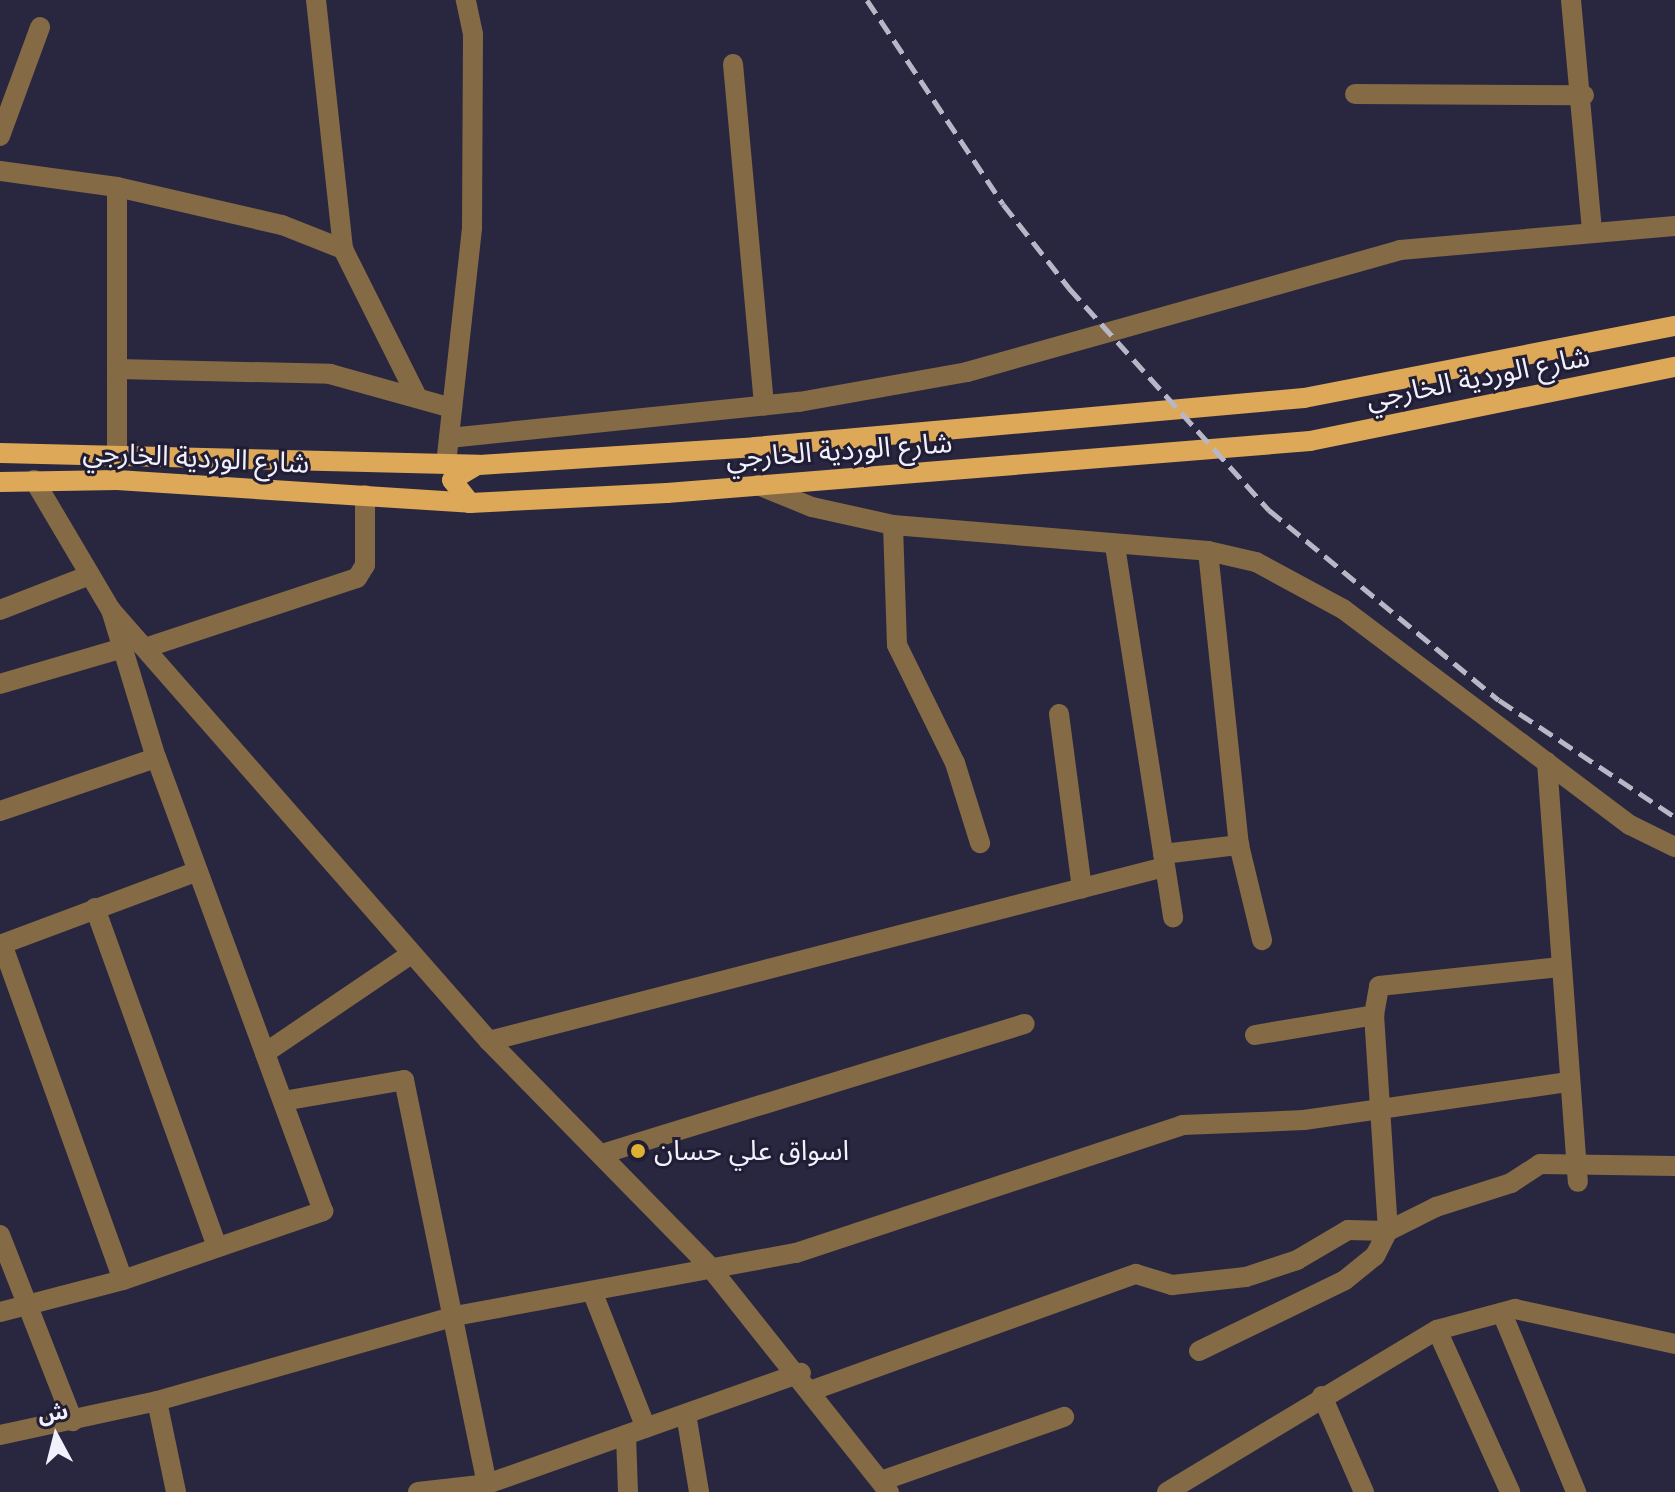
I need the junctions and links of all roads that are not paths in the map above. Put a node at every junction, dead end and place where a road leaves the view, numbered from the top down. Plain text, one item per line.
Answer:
1 (316, 0) edge
2 (1571, 0) edge
3 (473, 2) edge
4 (40, 27) dead end
5 (733, 64) dead end
6 (1355, 94) dead end
7 (1584, 95) junction
8 (0, 136) edge
9 (0, 171) edge
10 (117, 187) junction
11 (1675, 226) edge
12 (1592, 230) junction
13 (343, 249) junction
14 (1675, 326) edge
15 (1675, 367) edge
16 (117, 369) junction
17 (416, 395) junction
18 (764, 406) junction
19 (452, 408) junction
20 (449, 438) junction
21 (0, 453) edge
22 (117, 453) junction
23 (395, 462) junction
24 (446, 464) junction
25 (479, 465) junction
26 (34, 480) junction
27 (0, 482) edge
28 (758, 485) junction
29 (373, 496) junction
30 (470, 503) junction
31 (893, 525) junction
32 (1115, 546) junction
33 (1208, 551) junction
34 (87, 576) junction
35 (0, 610) edge
36 (111, 610) junction
37 (148, 647) junction
38 (120, 649) junction
39 (0, 684) edge
40 (1059, 714) dead end
41 (156, 758) junction
42 (1547, 762) junction
43 (0, 811) edge
44 (980, 843) dead end
45 (1239, 845) junction
46 (1675, 847) edge
47 (1164, 860) junction
48 (198, 871) junction
49 (1082, 888) junction
50 (95, 908) junction
51 (1173, 917) dead end
52 (1262, 940) dead end
53 (1, 944) edge
54 (411, 954) junction
55 (1560, 967) junction
56 (1374, 1015) junction
57 (1025, 1024) dead end
58 (1255, 1035) dead end
59 (489, 1041) junction
60 (265, 1053) junction
61 (1568, 1082) junction
62 (283, 1101) junction
63 (1381, 1107) junction
64 (605, 1153) junction
65 (1576, 1160) junction
66 (1675, 1166) edge
67 (1578, 1182) dead end
68 (1388, 1231) junction
69 (0, 1235) edge
70 (217, 1247) junction
71 (709, 1266) junction
72 (123, 1280) junction
73 (592, 1291) junction
74 (28, 1305) junction
75 (0, 1312) edge
76 (1502, 1313) junction
77 (455, 1316) junction
78 (1437, 1330) junction
79 (1675, 1344) edge
80 (1199, 1351) dead end
81 (807, 1382) junction
82 (1322, 1396) junction
83 (157, 1401) junction
84 (686, 1414) junction
85 (1064, 1417) dead end
86 (73, 1421) junction
87 (646, 1428) junction
88 (0, 1435) edge
89 (626, 1435) junction
90 (487, 1484) junction
91 (885, 1486) edge
92 (176, 1492) edge
93 (418, 1492) edge
94 (628, 1492) edge
95 (699, 1492) edge
96 (1167, 1492) edge
97 (1364, 1492) edge
98 (1510, 1492) edge
99 (1576, 1492) edge

1 - 13 street
2 - 7 street
3 - 19 street
4 - 8 street
5 - 18 street
6 - 7 street
7 - 12 street
9 - 10 street
10 - 13 street
10 - 16 street
11 - 12 street
12 - 18 street
13 - 17 street
14 - 25 main road, شارع الوردية الخارجي
15 - 28 main road, شارع الوردية الخارجي
16 - 17 street
16 - 22 street
17 - 19 street
18 - 20 street
19 - 20 street
20 - 24 street
21 - 22 main road, شارع الوردية الخارجي
22 - 23 main road, شارع الوردية الخارجي
23 - 24 main road, شارع الوردية الخارجي
23 - 29 main road
24 - 25 main road, شارع الوردية الخارجي
25 - 30 main road
26 - 27 main road, شارع الوردية الخارجي
26 - 29 main road, شارع الوردية الخارجي
26 - 34 street
28 - 30 main road, شارع الوردية الخارجي
28 - 31 street
29 - 30 main road, شارع الوردية الخارجي
29 - 37 street
31 - 32 street
31 - 44 street
32 - 33 street
32 - 47 street
33 - 42 street
33 - 45 street
34 - 35 street
34 - 36 street
36 - 37 street
36 - 38 street
37 - 54 street
38 - 39 street
38 - 41 street
40 - 49 street
41 - 43 street
41 - 48 street
42 - 46 street
42 - 55 street
45 - 47 street
45 - 52 street
47 - 49 street
47 - 51 street
48 - 50 street
48 - 60 street
49 - 59 street
50 - 53 street
50 - 70 street
53 - 72 street
54 - 59 street
54 - 60 street
55 - 56 street
55 - 61 street
56 - 58 street
56 - 63 street
57 - 64 street
59 - 64 street
60 - 62 street
61 - 63 street
61 - 65 street
62 - 70 street
62 - 77 street
63 - 68 street
63 - 71 street
64 - 71 street
65 - 66 street
65 - 67 street
65 - 68 street
68 - 80 street
68 - 81 street
69 - 74 street
70 - 72 street
71 - 73 street
71 - 81 street
72 - 74 street
73 - 77 street
73 - 87 street
74 - 75 street
74 - 86 street
76 - 78 street
76 - 79 street
76 - 99 street
77 - 83 street
77 - 90 street
78 - 82 street
78 - 98 street
81 - 84 street
81 - 91 street
82 - 96 street
82 - 97 street
83 - 86 street
83 - 92 street
84 - 87 street
84 - 95 street
85 - 91 street
86 - 88 street
87 - 89 street
89 - 90 street
89 - 94 street
90 - 93 street

